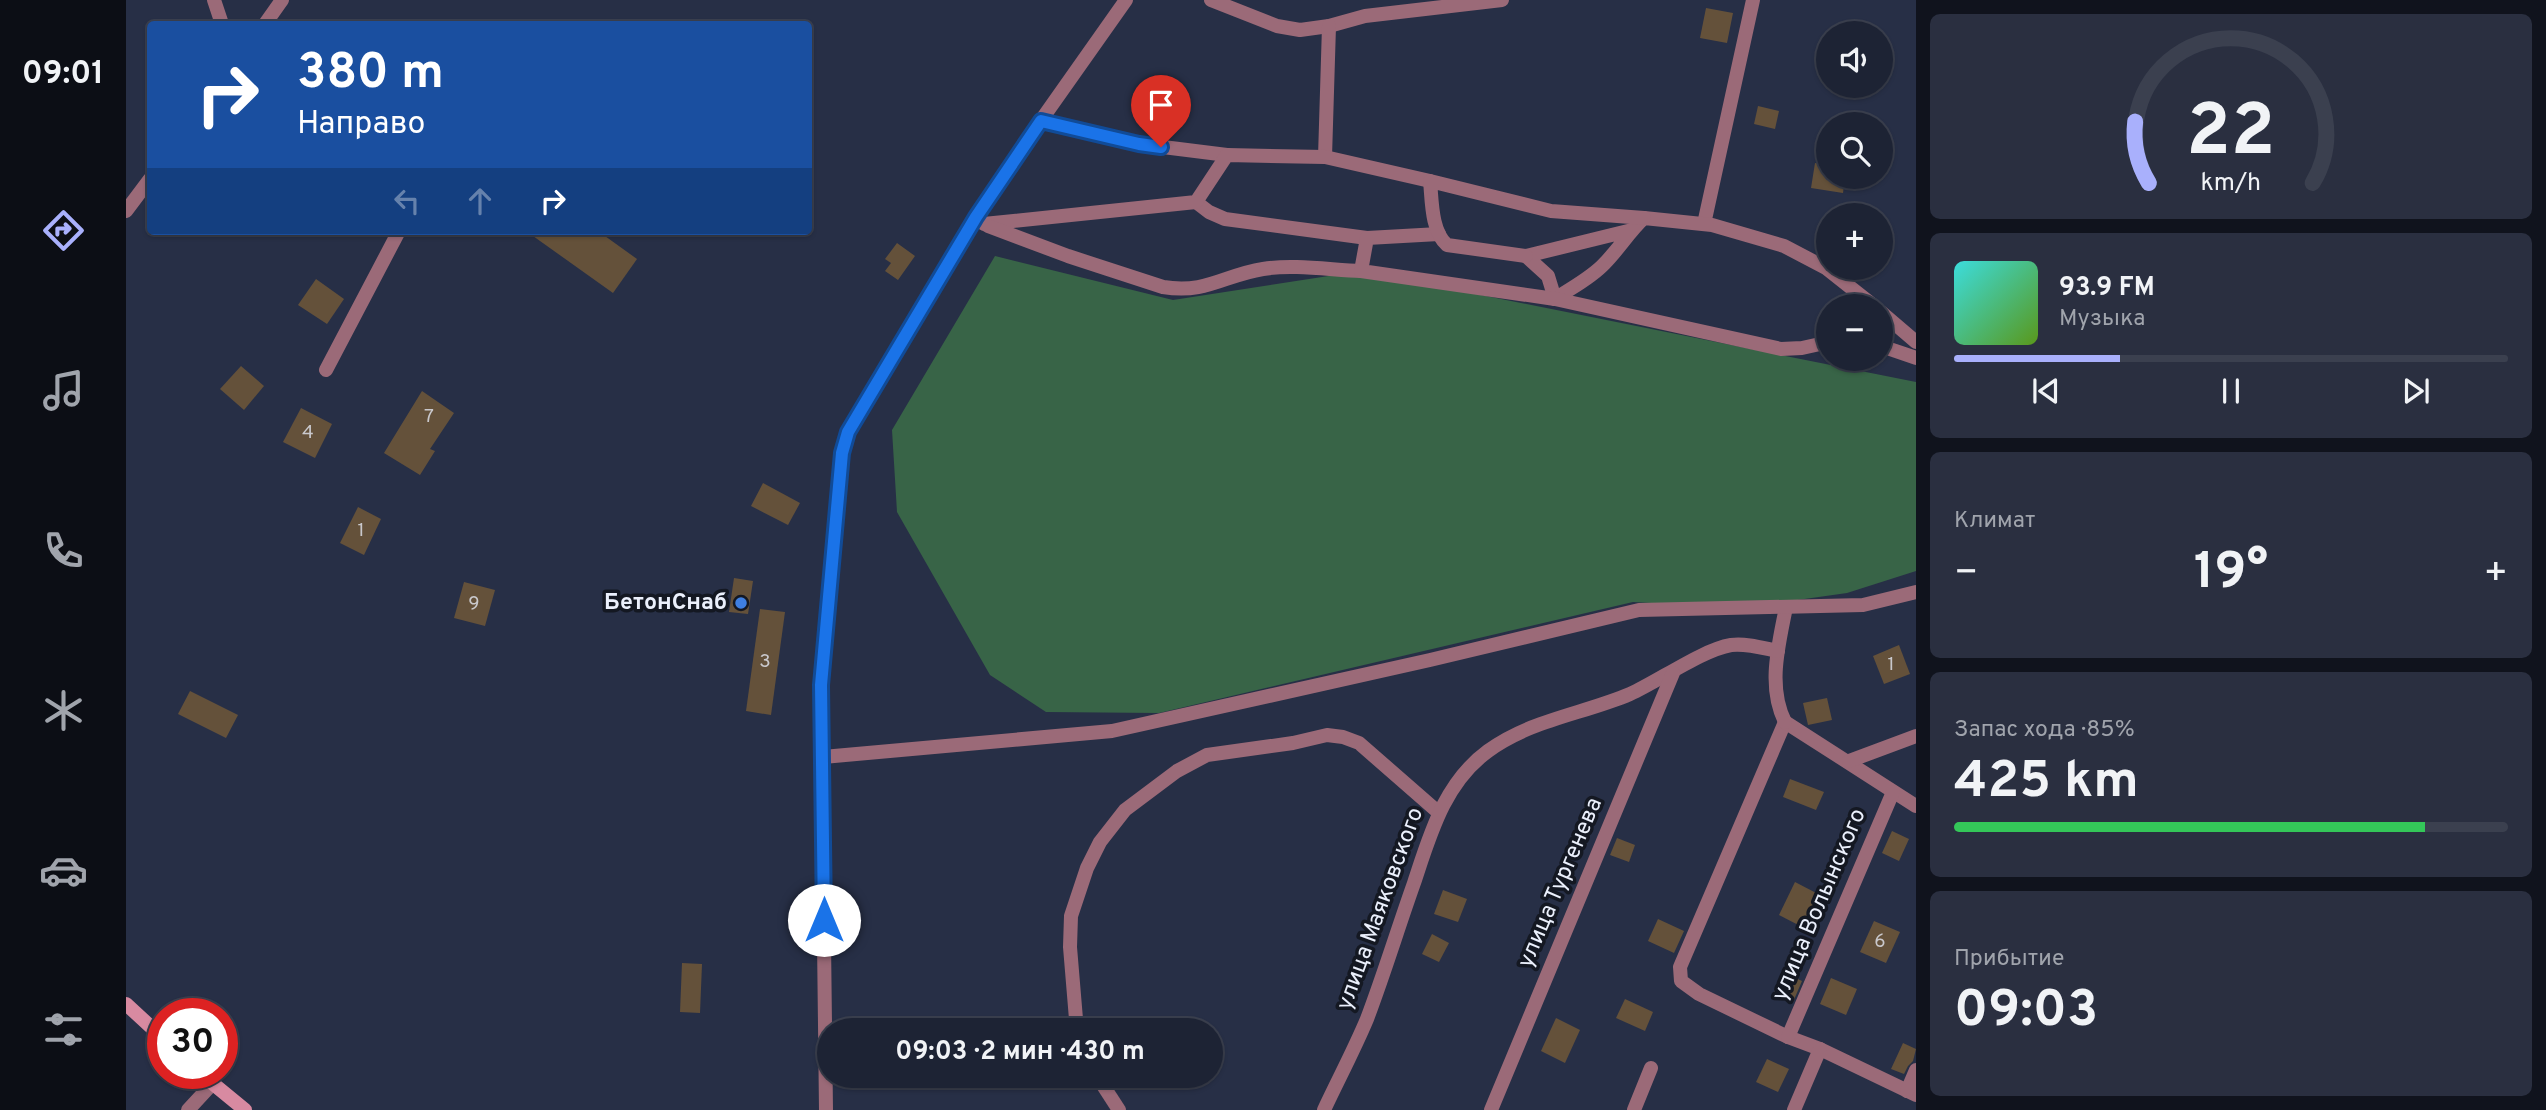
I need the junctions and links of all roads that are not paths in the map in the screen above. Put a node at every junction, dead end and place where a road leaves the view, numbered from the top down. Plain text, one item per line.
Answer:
1 (214, 0) edge
2 (282, 0) edge
3 (1126, 0) edge
4 (1211, 0) edge
5 (1502, 0) edge
6 (1753, 0) edge
7 (221, 21) edge
8 (267, 21) edge
9 (1329, 26) junction
10 (1041, 121) junction
11 (1227, 155) junction
12 (1325, 157) junction
13 (1430, 181) junction
14 (147, 182) edge
15 (1196, 202) junction
16 (126, 211) edge
17 (1644, 218) junction
18 (980, 221) junction
19 (1703, 224) junction
20 (1632, 230) junction
21 (1439, 234) junction
22 (397, 235) edge
23 (1367, 238) junction
24 (1525, 256) junction
25 (1361, 271) junction
26 (1859, 294) edge
27 (1555, 299) junction
28 (1893, 322) edge
29 (1916, 342) edge
30 (1816, 345) edge
31 (1893, 350) edge
32 (1916, 358) edge
33 (326, 370) dead end
34 (1916, 592) edge
35 (1786, 607) junction
36 (1778, 651) junction
37 (1673, 673) junction
38 (1785, 722) junction
39 (1916, 736) edge
40 (824, 757) junction
41 (1849, 761) junction
42 (1893, 792) junction
43 (1916, 806) edge
44 (1438, 812) junction
45 (126, 1004) edge
46 (1076, 1018) edge
47 (147, 1023) edge
48 (1788, 1037) junction
49 (1820, 1049) junction
50 (1651, 1068) dead end
51 (1916, 1070) edge
52 (1105, 1088) edge
53 (207, 1089) edge
54 (218, 1089) edge
55 (1912, 1093) edge
56 (188, 1110) edge
57 (245, 1110) edge
58 (825, 1110) edge
59 (1119, 1110) edge
60 (1324, 1110) edge
61 (1490, 1110) edge
62 (1634, 1110) edge
63 (1794, 1110) edge

1 - 7 street
2 - 8 street
3 - 10 street
4 - 9 street
5 - 9 street
6 - 19 street
9 - 12 street
10 - 11 street
10 - 18 street
11 - 12 street
11 - 15 street
12 - 13 street
13 - 17 street
13 - 21 street
14 - 16 street
15 - 18 street
15 - 23 street
17 - 19 street
17 - 20 street
18 - 25 street
18 - 40 street
19 - 26 street
20 - 24 street
20 - 27 street
21 - 23 street
21 - 24 street
22 - 33 street
23 - 25 street
24 - 27 street
25 - 27 street
27 - 30 street
28 - 29 street
31 - 32 street
34 - 35 street
35 - 36 street
35 - 40 street
36 - 37 street, улица Маяковского
36 - 38 street
37 - 44 street, улица Маяковского
37 - 61 street, улица Тургенева
38 - 41 street
38 - 48 street
39 - 41 street
40 - 58 street
41 - 42 street
42 - 43 street
42 - 48 street, улица Волынского
44 - 46 street
44 - 60 street, улица Маяковского
45 - 47 main road
48 - 49 street
49 - 55 street
49 - 63 street
50 - 62 street
51 - 55 street
52 - 59 street
53 - 56 street
54 - 57 main road

